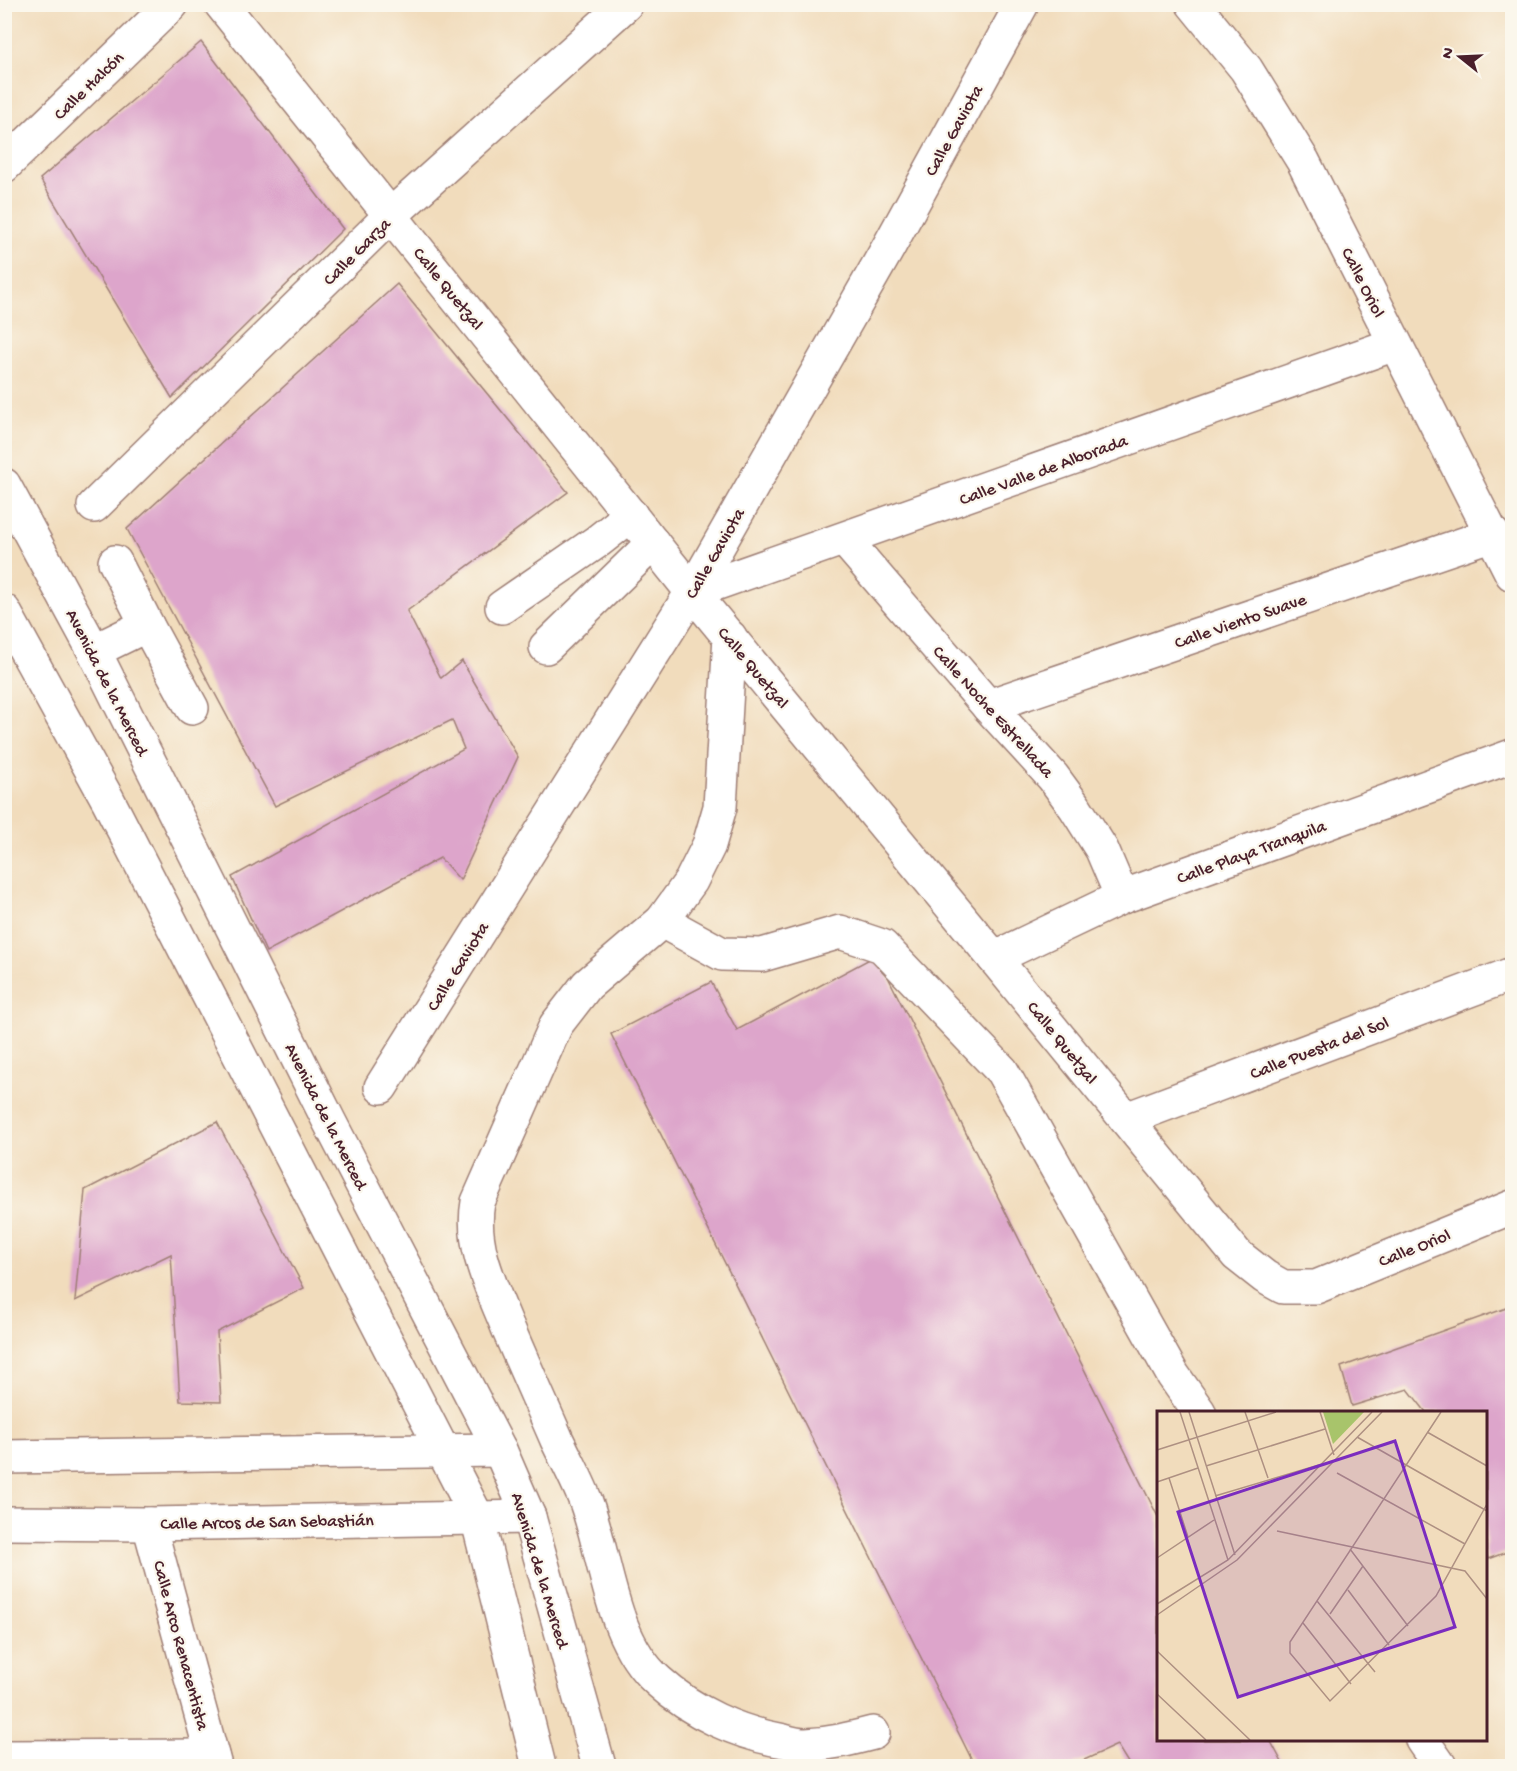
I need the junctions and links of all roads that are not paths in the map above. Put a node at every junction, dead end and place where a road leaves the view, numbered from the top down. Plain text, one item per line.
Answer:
1 (172, 4) edge
2 (221, 4) edge
3 (626, 4) edge
4 (1022, 4) edge
5 (1194, 4) edge
6 (4, 166) edge
7 (391, 215) junction
8 (1395, 344) junction
9 (4, 485) edge
10 (94, 506) dead end
11 (631, 515) junction
12 (1493, 534) junction
13 (845, 540) junction
14 (654, 543) junction
15 (115, 562) dead end
16 (1512, 573) edge
17 (692, 592) junction
18 (502, 607) dead end
19 (4, 611) edge
20 (147, 625) junction
21 (729, 637) junction
22 (546, 647) dead end
23 (94, 651) junction
24 (988, 706) junction
25 (192, 708) dead end
26 (1512, 756) edge
27 (1122, 897) junction
28 (662, 921) junction
29 (994, 958) junction
30 (1512, 974) edge
31 (381, 1087) dead end
32 (1126, 1119) junction
33 (1512, 1207) edge
34 (1316, 1287) joint
35 (1198, 1411) edge
36 (500, 1450) junction
37 (444, 1451) junction
38 (4, 1457) edge
39 (477, 1517) junction
40 (529, 1517) junction
41 (4, 1523) edge
42 (148, 1524) junction
43 (873, 1733) dead end
44 (1423, 1741) edge
45 (4, 1757) edge
46 (214, 1761) edge
47 (540, 1767) edge
48 (599, 1767) edge
49 (1440, 1767) edge

1 - 6 street, Calle Halcón
2 - 7 street, Calle Quetzal
3 - 7 street, Calle Garza
4 - 17 street, Calle Gaviota
5 - 8 street, Calle Oriol
7 - 10 street, Calle Garza
7 - 11 street, Calle Quetzal
8 - 12 street, Calle Oriol
8 - 13 street, Calle Valle de Alborada
9 - 23 street, Avenida de la Merced
11 - 14 street, Calle Quetzal
11 - 18 street
12 - 16 street, Calle Oriol
12 - 24 street, Calle Viento Suave
13 - 17 street, Calle Valle de Alborada
13 - 24 street, Calle Noche Estrellada
14 - 17 street, Calle Quetzal
14 - 22 street
15 - 20 street
17 - 21 street, Calle Quetzal
17 - 31 street, Calle Gaviota
19 - 37 street
20 - 23 street
20 - 25 street
21 - 28 street
21 - 29 street, Calle Quetzal
23 - 36 street, Avenida de la Merced
24 - 27 street, Calle Noche Estrellada
26 - 27 street, Calle Playa Tranquila
27 - 29 street, Calle Playa Tranquila
28 - 35 street
28 - 43 street
29 - 32 street, Calle Quetzal
30 - 32 street, Calle Puesta del Sol
32 - 34 street, Calle Quetzal
33 - 34 street, Calle Oriol
36 - 37 street
36 - 40 street, Avenida de la Merced
37 - 38 street
37 - 39 street
39 - 40 street, Calle Arcos de San Sebastián
39 - 42 street, Calle Arcos de San Sebastián
39 - 47 street
40 - 48 street, Avenida de la Merced
41 - 42 street, Calle Arcos de San Sebastián
42 - 46 street, Calle Arco Renacentista
44 - 49 street
45 - 46 street

